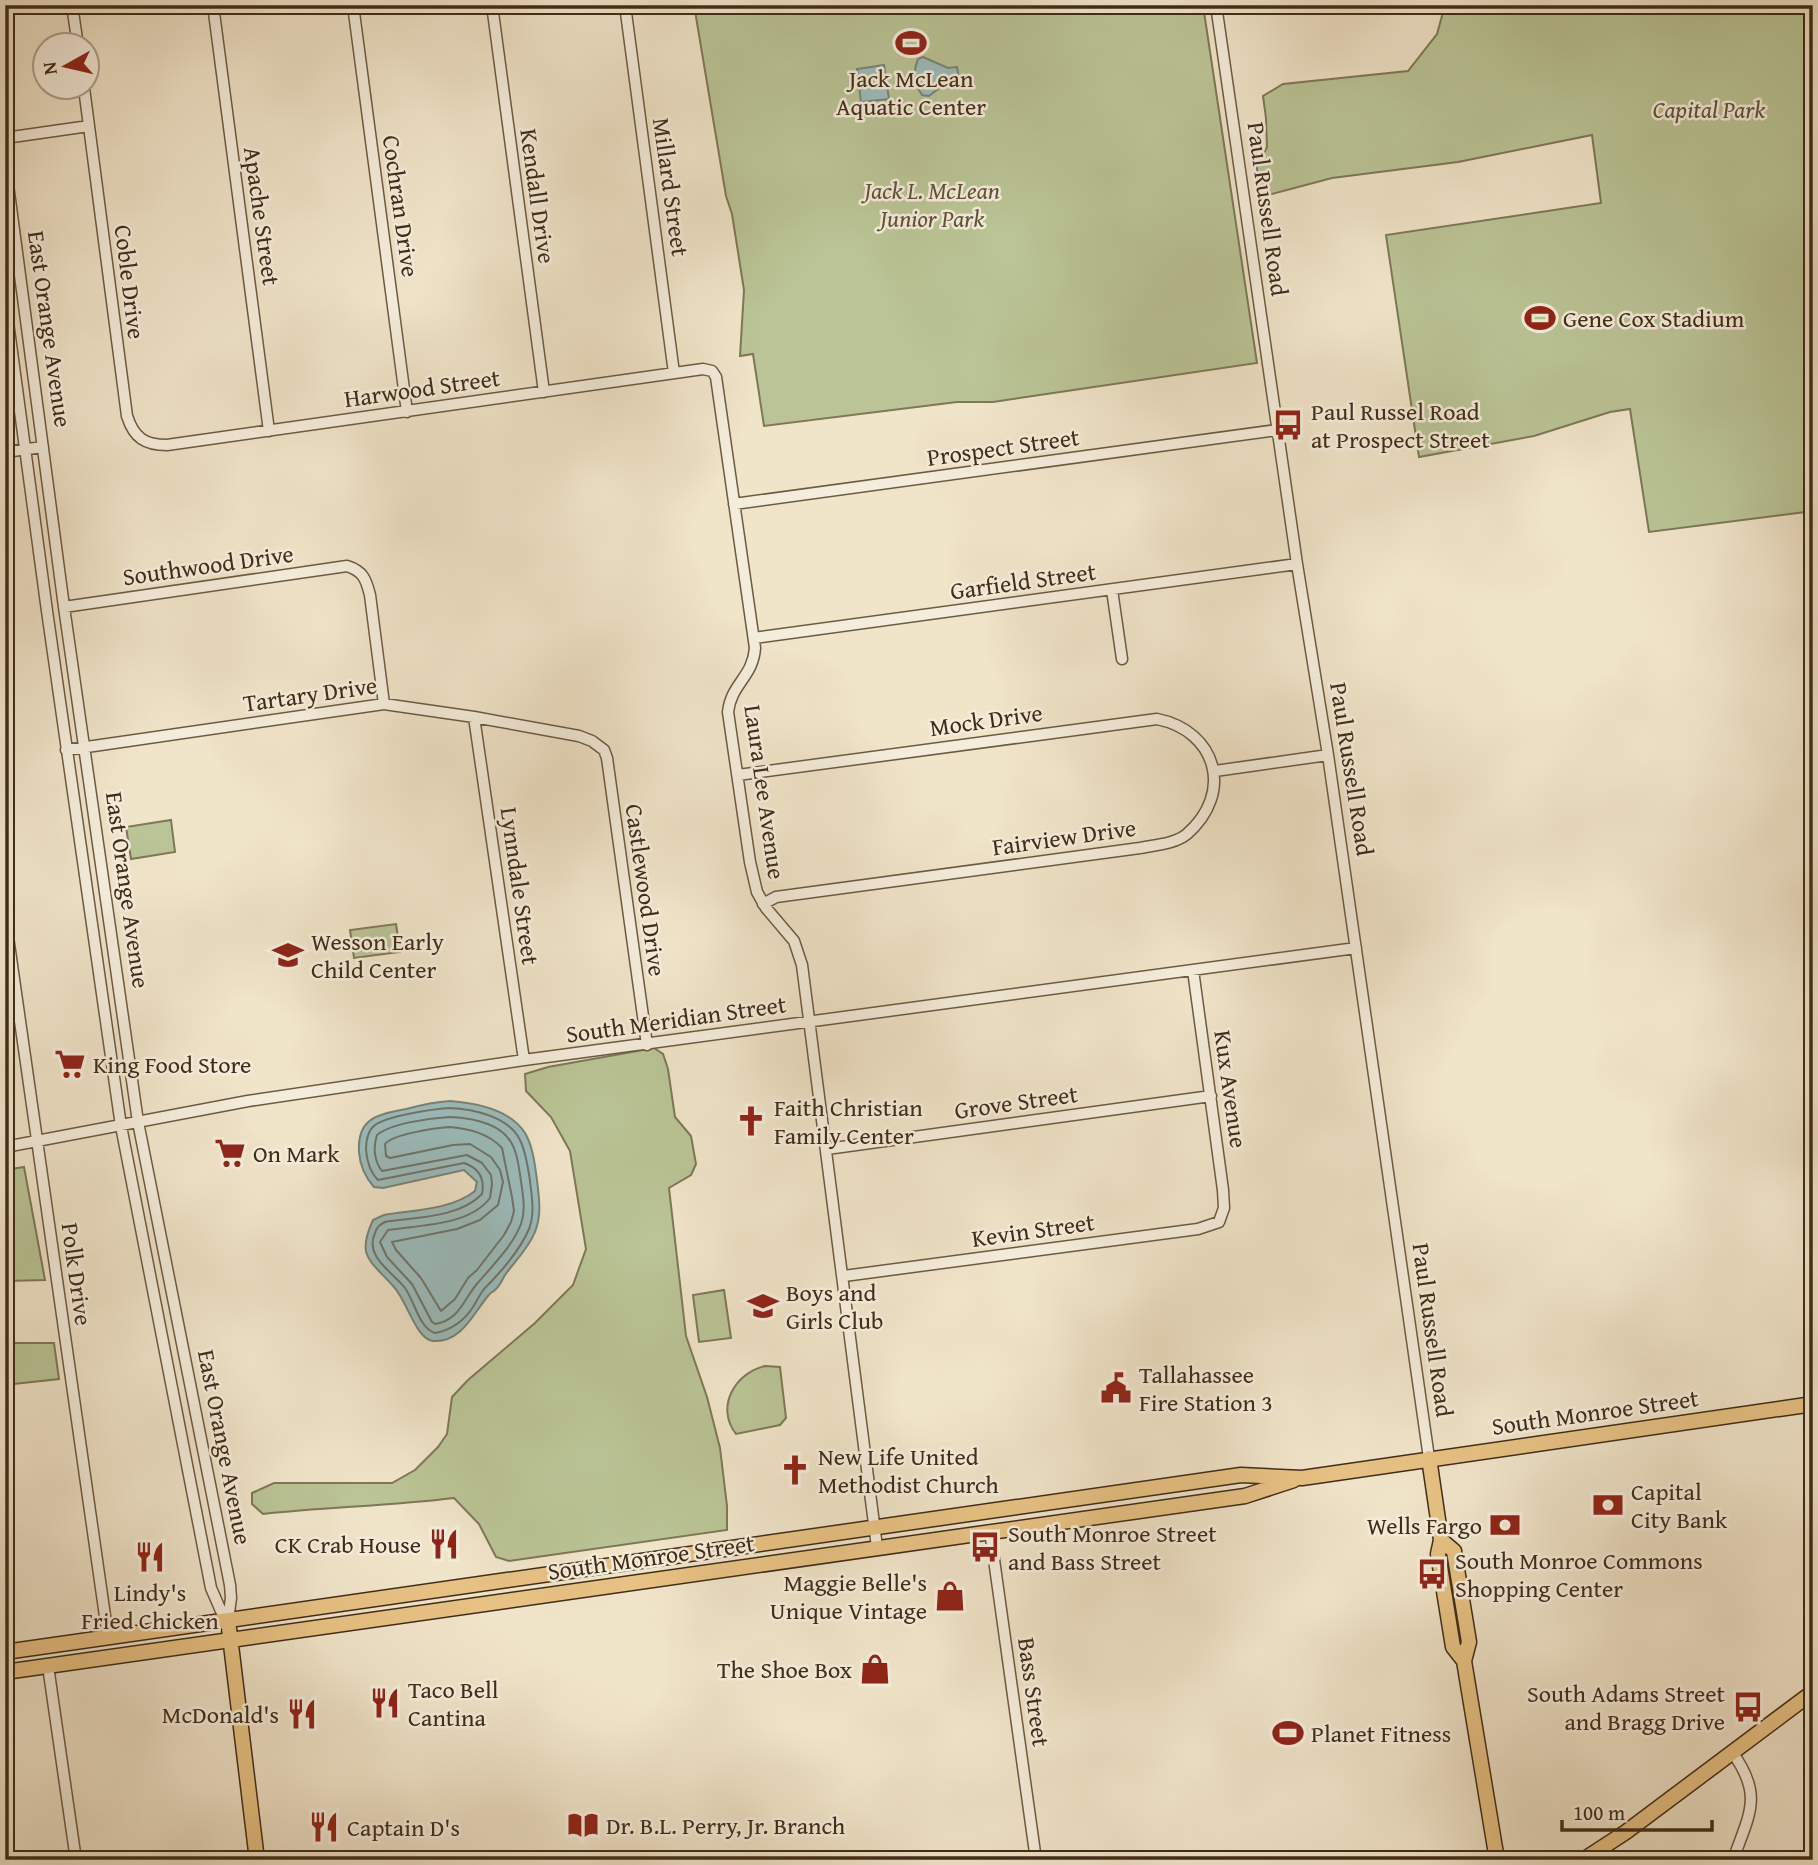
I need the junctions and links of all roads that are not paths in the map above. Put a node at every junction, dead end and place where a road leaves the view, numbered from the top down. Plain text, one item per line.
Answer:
1 (72, 5) edge
2 (213, 5) edge
3 (353, 5) edge
4 (492, 5) edge
5 (625, 5) edge
6 (1216, 5) edge
7 (76, 32) edge
8 (86, 102) edge
9 (89, 126) junction
10 (5, 138) edge
11 (5, 162) edge
12 (6, 306) edge
13 (24, 307) junction
14 (712, 370) joint
15 (674, 373) junction
16 (544, 392) junction
17 (407, 412) junction
18 (1277, 430) junction
19 (269, 431) junction
20 (139, 439) joint
21 (43, 447) junction
22 (25, 449) junction
23 (5, 452) edge
24 (734, 504) junction
25 (1297, 565) junction
26 (1112, 590) junction
27 (64, 607) junction
28 (754, 638) junction
29 (1122, 659) dead end
30 (384, 704) junction
31 (474, 717) junction
32 (597, 745) joint
33 (84, 747) junction
34 (66, 750) junction
35 (1328, 755) junction
36 (1215, 771) junction
37 (738, 775) junction
38 (763, 904) junction
39 (5, 916) edge
40 (1356, 948) junction
41 (1194, 970) junction
42 (811, 1021) junction
43 (647, 1045) junction
44 (524, 1060) junction
45 (1210, 1096) junction
46 (138, 1122) junction
47 (121, 1126) junction
48 (36, 1143) junction
49 (5, 1147) edge
50 (827, 1149) junction
51 (1224, 1215) joint
52 (844, 1276) junction
53 (1813, 1404) edge
54 (1429, 1458) junction
55 (1301, 1478) junction
56 (1210, 1480) junction
57 (1076, 1499) junction
58 (1194, 1503) junction
59 (1078, 1519) junction
60 (874, 1528) junction
61 (990, 1531) junction
62 (877, 1548) junction
63 (228, 1620) junction
64 (108, 1637) junction
65 (231, 1640) junction
66 (42, 1647) junction
67 (5, 1652) edge
68 (48, 1666) junction
69 (28, 1669) junction
70 (5, 1672) edge
71 (1813, 1692) edge
72 (1731, 1752) junction
73 (76, 1860) edge
74 (257, 1860) edge
75 (1036, 1860) edge
76 (1497, 1860) edge
77 (1583, 1860) edge
78 (1733, 1860) edge

1 - 7 street
2 - 19 street, Apache Street
3 - 17 street, Cochran Drive
4 - 16 street, Kendall Drive
5 - 15 street, Millard Street
6 - 18 street, Paul Russell Road
8 - 9 street, Coble Drive
9 - 10 street
9 - 20 street, Coble Drive
11 - 13 street, East Orange Avenue
12 - 13 street
12 - 22 street, East Orange Avenue
13 - 21 street, East Orange Avenue
14 - 15 street, Harwood Street
14 - 24 street, Laura Lee Avenue
15 - 16 street, Harwood Street
16 - 17 street, Harwood Street
17 - 19 street, Harwood Street
18 - 24 street, Prospect Street
18 - 25 street, Paul Russell Road
19 - 20 street, Harwood Street
21 - 22 street
21 - 27 street, East Orange Avenue
22 - 23 street
22 - 34 street, East Orange Avenue
24 - 28 street, Laura Lee Avenue
25 - 26 street, Garfield Street
25 - 35 street, Paul Russell Road
26 - 28 street, Garfield Street
26 - 29 street
27 - 30 street, Southwood Drive
27 - 33 street, East Orange Avenue
28 - 37 street, Laura Lee Avenue
30 - 31 street, Tartary Drive
30 - 33 street, Tartary Drive
31 - 32 street, Tartary Drive
31 - 44 street, Lynndale Street
32 - 43 street, Castlewood Drive
33 - 34 street, Tartary Drive
33 - 46 street, East Orange Avenue
34 - 47 street, East Orange Avenue
35 - 36 street
35 - 40 street, Paul Russell Road
36 - 37 street, Mock Drive
36 - 38 street, Fairview Drive
37 - 38 street, Laura Lee Avenue
38 - 42 street, Laura Lee Avenue
39 - 48 street, Polk Drive
40 - 41 street, South Meridian Street
40 - 54 street, Paul Russell Road
41 - 42 street, South Meridian Street
41 - 45 street, Kux Avenue
42 - 43 street, South Meridian Street
42 - 50 street, Laura Lee Avenue
43 - 44 street, South Meridian Street
44 - 46 street, South Meridian Street
45 - 50 street, Grove Street
45 - 51 street, Kux Avenue
46 - 47 street, South Meridian Street
46 - 63 street, East Orange Avenue
47 - 48 street, South Meridian Street
47 - 63 street, East Orange Avenue
48 - 49 street, South Meridian Street
48 - 64 street, Polk Drive
50 - 52 street, Laura Lee Avenue
51 - 52 street, Kevin Street
52 - 60 street, Laura Lee Avenue
53 - 54 main road, South Monroe Street
54 - 55 main road, South Monroe Street
54 - 76 main road, Paul Russell Road
55 - 56 main road, South Monroe Street
55 - 58 main road, South Monroe Street
56 - 57 main road, South Monroe Street
56 - 58 main road
57 - 59 main road
57 - 60 main road, South Monroe Street
58 - 59 main road, South Monroe Street
59 - 61 main road, South Monroe Street
60 - 62 street, Laura Lee Avenue
60 - 63 main road, South Monroe Street
61 - 62 main road, South Monroe Street
61 - 75 street, Bass Street
62 - 65 main road, South Monroe Street
63 - 64 main road, South Monroe Street
63 - 65 main road, East Orange Avenue
64 - 66 main road, South Monroe Street
65 - 68 main road, South Monroe Street
65 - 74 main road, East Orange Avenue
66 - 67 main road, South Monroe Street
66 - 69 main road
68 - 69 main road, South Monroe Street
68 - 73 street
69 - 70 main road, South Monroe Street
71 - 72 main road
72 - 77 main road
72 - 78 street

